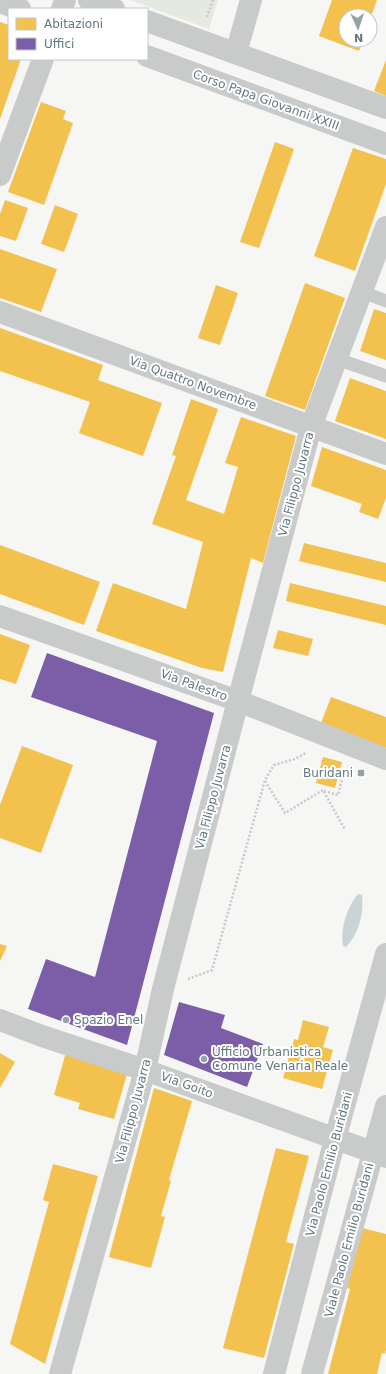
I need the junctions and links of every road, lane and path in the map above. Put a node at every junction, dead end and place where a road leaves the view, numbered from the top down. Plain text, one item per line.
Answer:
1 (89, 0) edge
2 (213, 0) edge
3 (251, 0) edge
4 (0, 2) edge
5 (17, 8) edge
6 (111, 8) edge
7 (201, 15) dead end
8 (148, 21) edge
9 (236, 53) junction
10 (148, 56) edge
11 (43, 60) edge
12 (386, 108) edge
13 (386, 144) edge
14 (0, 175) edge
15 (386, 227) edge
16 (362, 292) junction
17 (386, 301) edge
18 (0, 312) edge
19 (337, 359) junction
20 (386, 376) edge
21 (311, 427) junction
22 (386, 454) edge
23 (0, 616) edge
24 (238, 701) junction
25 (320, 733) junction
26 (351, 745) junction
27 (386, 759) edge
28 (265, 780) junction
29 (323, 790) junction
30 (345, 830) dead end
31 (386, 954) edge
32 (163, 989) junction
33 (0, 1020) edge
34 (145, 1070) junction
35 (386, 1106) edge
36 (335, 1139) junction
37 (380, 1155) edge
38 (60, 1374) edge
39 (274, 1374) edge
40 (312, 1374) edge

1 - 6 street
2 - 7 path
3 - 9 street
4 - 5 street
8 - 9 street
9 - 12 street
10 - 13 street, Corso Papa Giovanni XXIII
11 - 14 street
15 - 16 street, Via Filippo Juvarra
16 - 17 lane
16 - 19 street, Via Filippo Juvarra
18 - 21 street, Via Quattro Novembre
19 - 20 lane
19 - 21 street, Via Filippo Juvarra
21 - 22 street, Via Quattro Novembre
21 - 24 street, Via Filippo Juvarra
23 - 24 street, Via Palestro
24 - 25 street, Via Palestro
24 - 32 street, Via Filippo Juvarra
25 - 26 street, Via Palestro
25 - 28 path
26 - 27 street, Via Palestro
26 - 29 path
28 - 29 path
28 - 32 path
29 - 30 path
31 - 36 street, Via Paolo Emilio Buridani
32 - 34 street, Via Filippo Juvarra
33 - 34 street, Via Goito
34 - 36 street, Via Goito
34 - 38 street, Via Filippo Juvarra
35 - 37 street, Viale Paolo Emilio Buridani
36 - 37 street, Via Goito
36 - 39 street, Via Paolo Emilio Buridani
37 - 40 street, Viale Paolo Emilio Buridani

